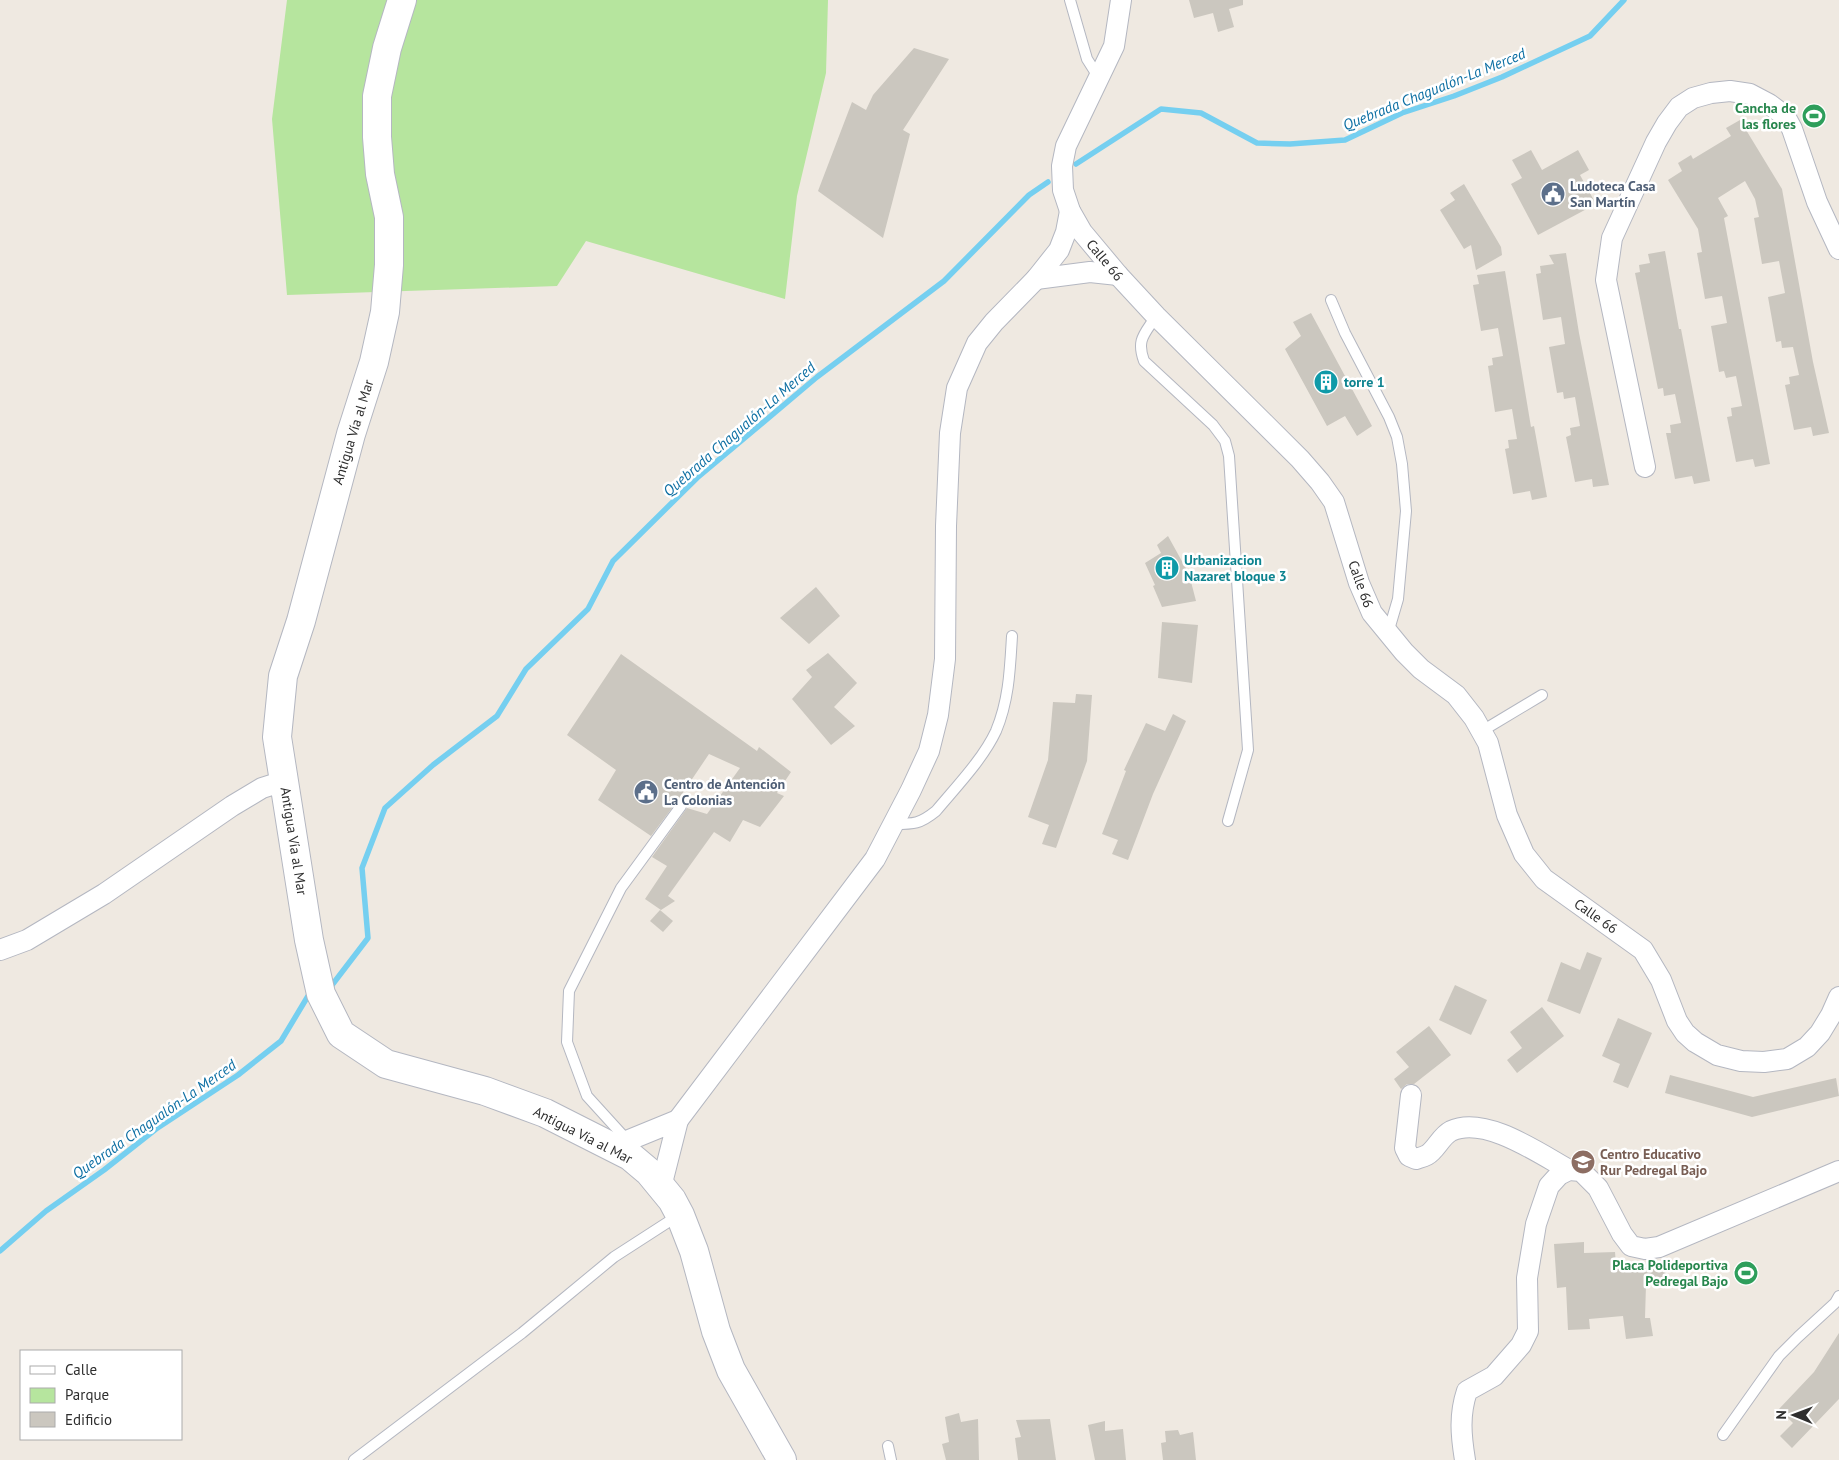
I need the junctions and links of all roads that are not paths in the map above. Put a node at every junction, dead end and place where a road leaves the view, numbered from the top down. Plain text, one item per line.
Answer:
1 (402, 0) edge
2 (1070, 0) edge
3 (1122, 0) edge
4 (1099, 78) junction
5 (1070, 211) junction
6 (1839, 249) edge
7 (1118, 276) junction
8 (1036, 280) junction
9 (1331, 300) dead end
10 (1156, 316) junction
11 (1645, 467) dead end
12 (1388, 633) junction
13 (1012, 636) dead end
14 (1542, 695) dead end
15 (1482, 731) junction
16 (284, 781) junction
17 (681, 806) dead end
18 (1228, 821) dead end
19 (894, 824) junction
20 (0, 950) edge
21 (1839, 997) edge
22 (1411, 1095) dead end
23 (678, 1120) junction
24 (620, 1143) junction
25 (1569, 1170) junction
26 (1839, 1171) edge
27 (661, 1187) junction
28 (680, 1215) junction
29 (1839, 1296) edge
30 (1723, 1435) dead end
31 (888, 1446) dead end
32 (354, 1460) edge
33 (782, 1460) edge
34 (892, 1460) edge
35 (1464, 1460) edge

1 - 16 main road, Antigua Vía al Mar
2 - 4 lane
3 - 4 street, Calle 66
4 - 5 street, Calle 66
5 - 7 street, Calle 66
5 - 8 street
6 - 11 street
7 - 8 street
7 - 10 street, Calle 66
8 - 19 street
9 - 12 lane
10 - 12 street, Calle 66
10 - 18 lane
12 - 15 street, Calle 66
13 - 19 lane
14 - 15 lane
15 - 21 street, Calle 66
16 - 20 street
16 - 24 main road, Antigua Vía al Mar
17 - 24 lane
19 - 23 street
22 - 25 street
23 - 24 street
23 - 27 street
24 - 27 main road, Antigua Vía al Mar
25 - 26 street
25 - 35 street
27 - 28 main road, Antigua Vía al Mar
28 - 32 lane
28 - 33 main road, Antigua Vía al Mar
29 - 30 lane
31 - 34 lane

